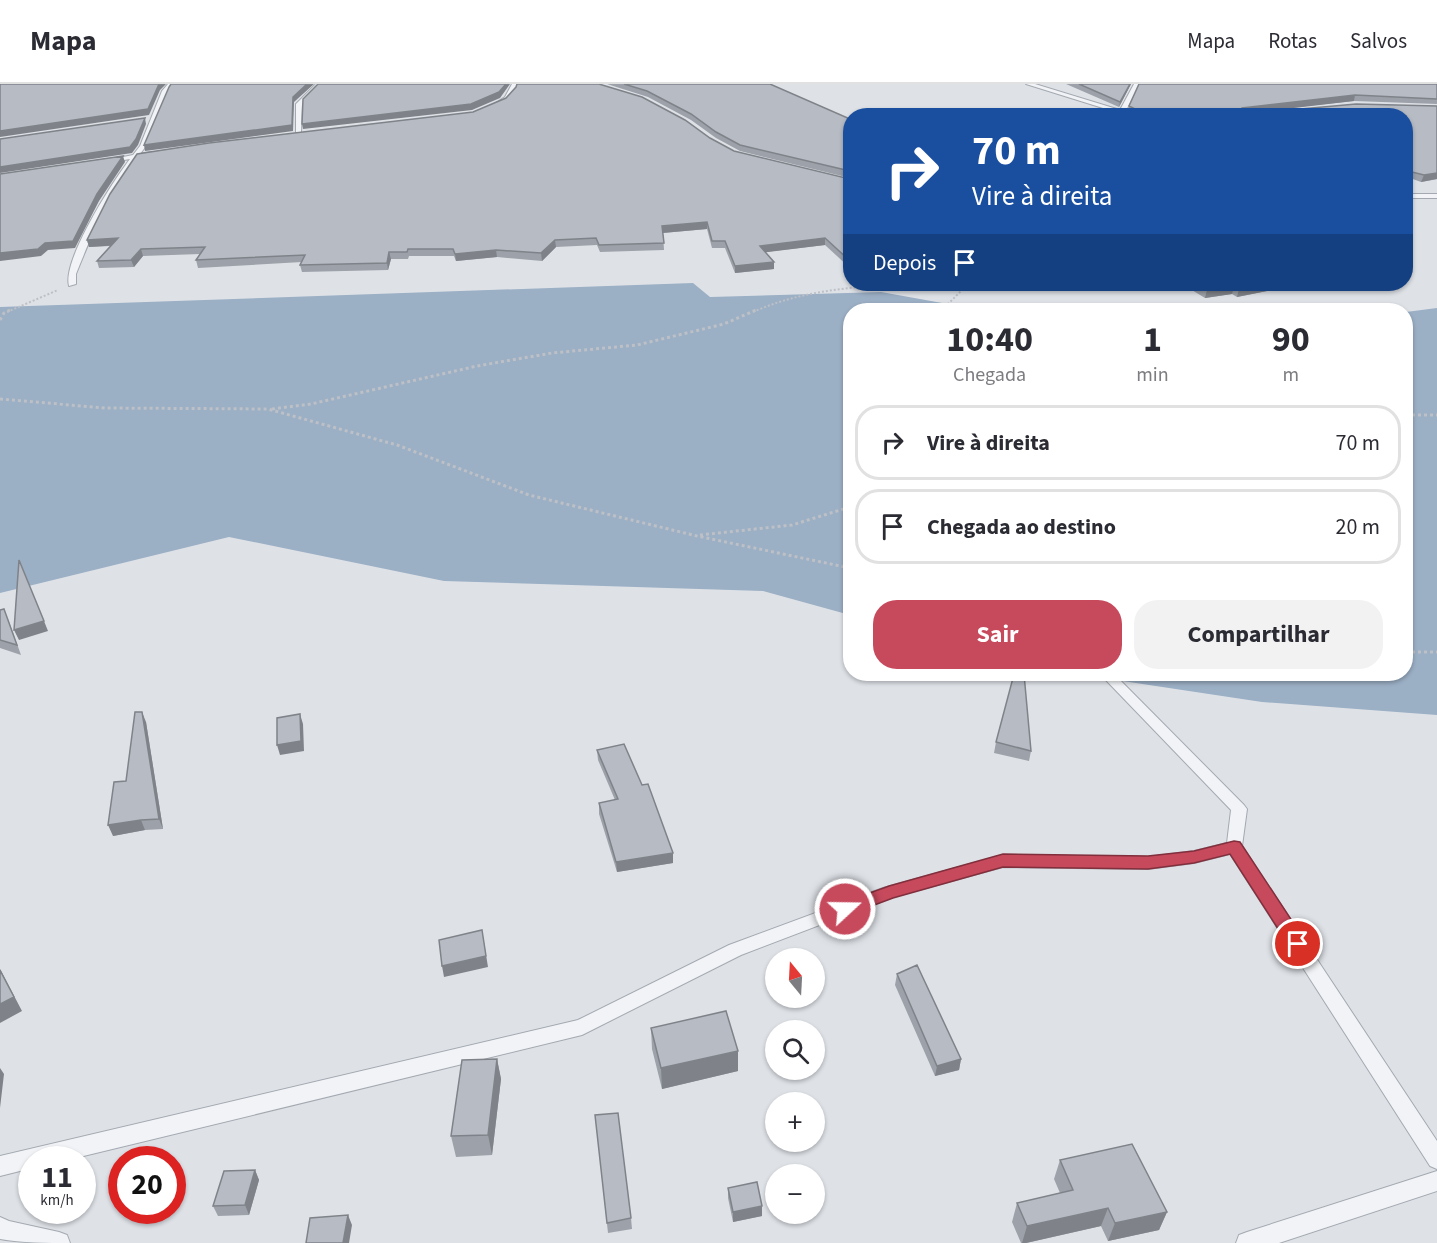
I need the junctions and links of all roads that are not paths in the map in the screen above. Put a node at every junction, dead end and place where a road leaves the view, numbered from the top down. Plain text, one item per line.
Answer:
1 (171, 84) edge
2 (319, 84) edge
3 (515, 84) edge
4 (1029, 84) edge
5 (1137, 84) edge
6 (1103, 108) edge
7 (1124, 108) edge
8 (482, 111) edge
9 (153, 119) junction
10 (143, 121) edge
11 (309, 132) edge
12 (298, 133) junction
13 (287, 135) edge
14 (156, 153) edge
15 (135, 157) junction
16 (101, 162) edge
17 (1413, 196) edge
18 (1437, 196) edge
19 (72, 284) road end
20 (1114, 681) edge
21 (1234, 847) junction
22 (1437, 1159) edge
23 (0, 1166) edge
24 (1437, 1181) edge
25 (0, 1227) edge
26 (59, 1243) edge
27 (1247, 1243) edge

1 - 9 lane
2 - 12 lane
3 - 8 lane
4 - 6 lane
5 - 7 lane
9 - 10 lane
9 - 15 lane
11 - 12 lane
12 - 13 lane
14 - 15 lane
15 - 16 lane
15 - 19 lane
17 - 18 lane
20 - 21 lane
21 - 22 lane
21 - 23 lane
24 - 27 lane
25 - 26 lane

